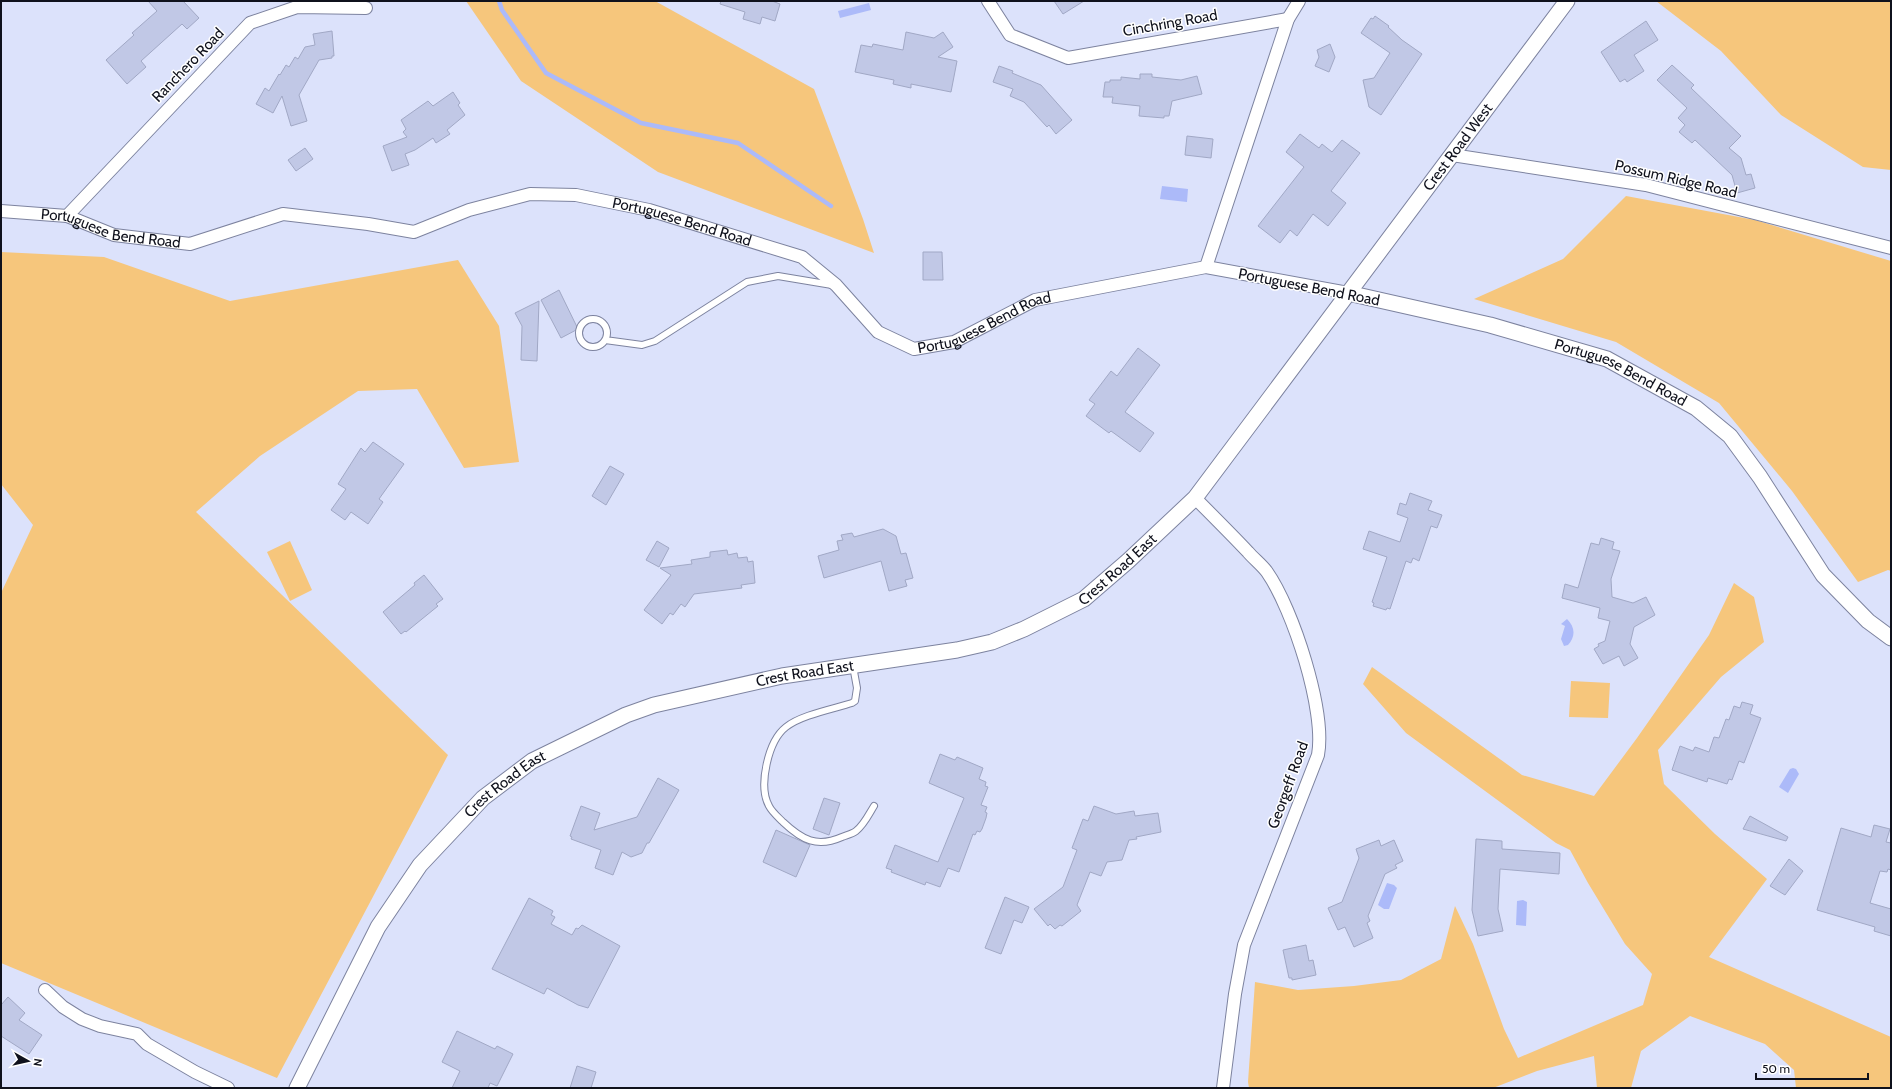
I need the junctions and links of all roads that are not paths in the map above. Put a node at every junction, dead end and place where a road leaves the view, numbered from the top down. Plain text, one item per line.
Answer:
1 (988, 1) edge
2 (1300, 1) edge
3 (1567, 1) edge
4 (366, 8) dead end
5 (1288, 19) junction
6 (1452, 155) junction
7 (1, 211) edge
8 (67, 216) junction
9 (1891, 248) edge
10 (1206, 267) junction
11 (836, 285) junction
12 (1348, 294) junction
13 (605, 340) junction
14 (1195, 498) junction
15 (1891, 638) edge
16 (853, 666) junction
17 (874, 806) dead end
18 (45, 990) dead end
19 (228, 1088) edge
20 (297, 1088) edge
21 (1223, 1088) edge

1 - 5 street, Cinchring Road
2 - 5 street
3 - 6 street, Crest Road West
4 - 8 street, Ranchero Road
5 - 10 street
6 - 9 street, Possum Ridge Road
6 - 12 street, Crest Road West
7 - 8 street, Portuguese Bend Road
8 - 11 street, Portuguese Bend Road
10 - 11 street, Portuguese Bend Road
10 - 12 street, Portuguese Bend Road
11 - 13 lane
12 - 14 street, Crest Road East
12 - 15 street, Portuguese Bend Road
13 - 13 lane
14 - 16 street, Crest Road East
14 - 21 street, Georgeff Road
16 - 17 lane
16 - 20 street, Crest Road East
18 - 19 street

